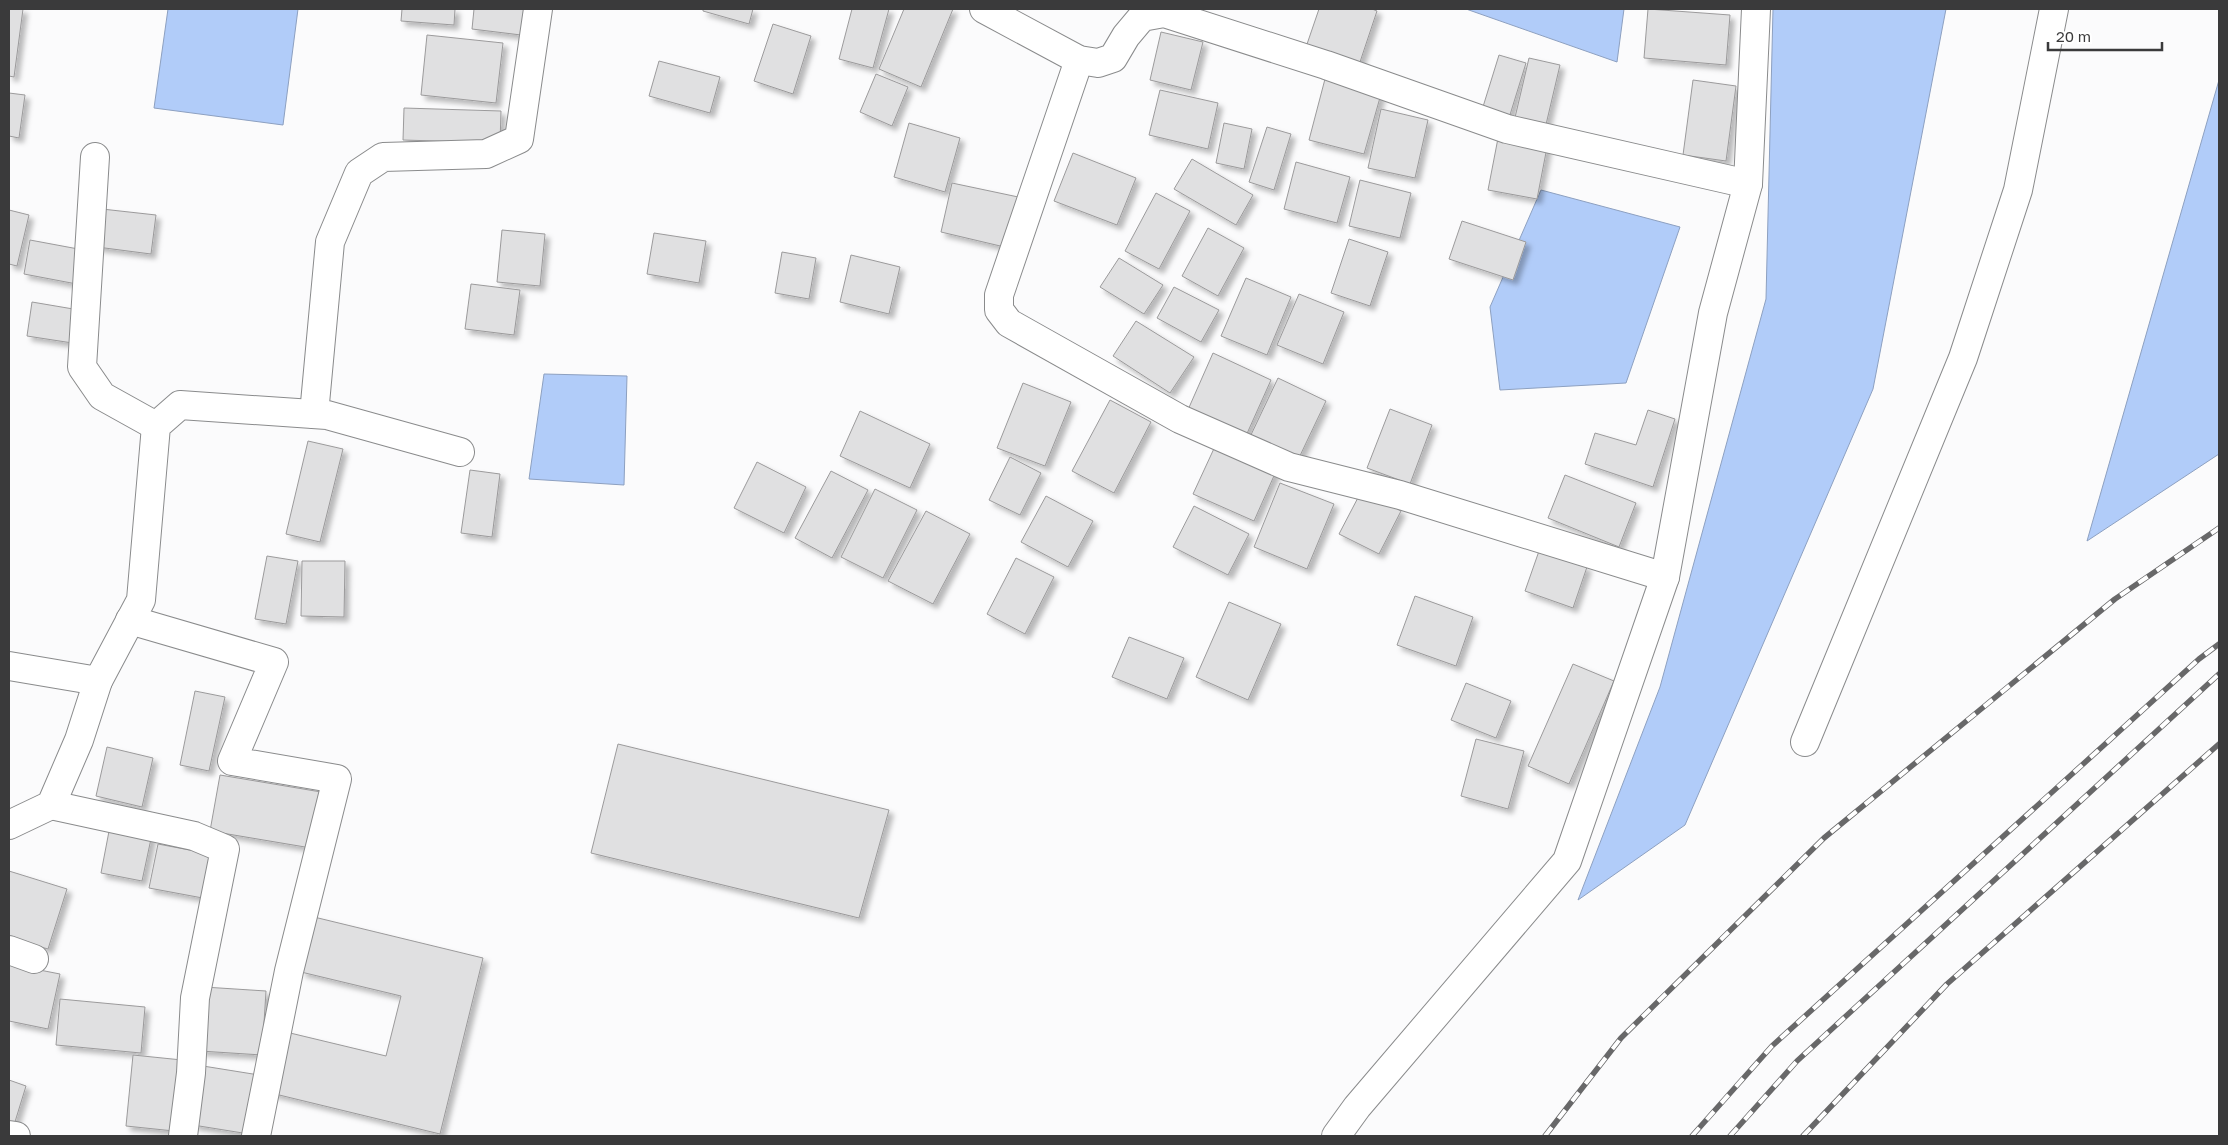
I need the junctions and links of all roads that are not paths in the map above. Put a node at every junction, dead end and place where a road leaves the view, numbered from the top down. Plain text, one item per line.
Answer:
1 (538, 9) edge
2 (984, 9) edge
3 (1756, 9) edge
4 (2054, 9) edge
5 (1079, 60) junction
6 (95, 157) dead end
7 (1748, 184) junction
8 (314, 414) junction
9 (156, 426) junction
10 (460, 452) dead end
11 (1665, 577) junction
12 (130, 620) junction
13 (9, 666) edge
14 (98, 682) junction
15 (1805, 742) dead end
16 (51, 805) junction
17 (9, 825) edge
18 (9, 950) edge
19 (34, 959) dead end
20 (9, 1135) edge
21 (16, 1136) edge
22 (183, 1136) edge
23 (256, 1136) edge
24 (1336, 1136) edge

1 - 8 street
2 - 5 street
3 - 7 street
4 - 15 street
5 - 7 street
5 - 11 street
6 - 9 street
7 - 11 street
8 - 9 street
8 - 10 street
9 - 12 street
11 - 24 street
12 - 14 street
12 - 23 street
13 - 14 street
14 - 16 street
16 - 17 street
16 - 22 street
18 - 19 street
20 - 21 street

